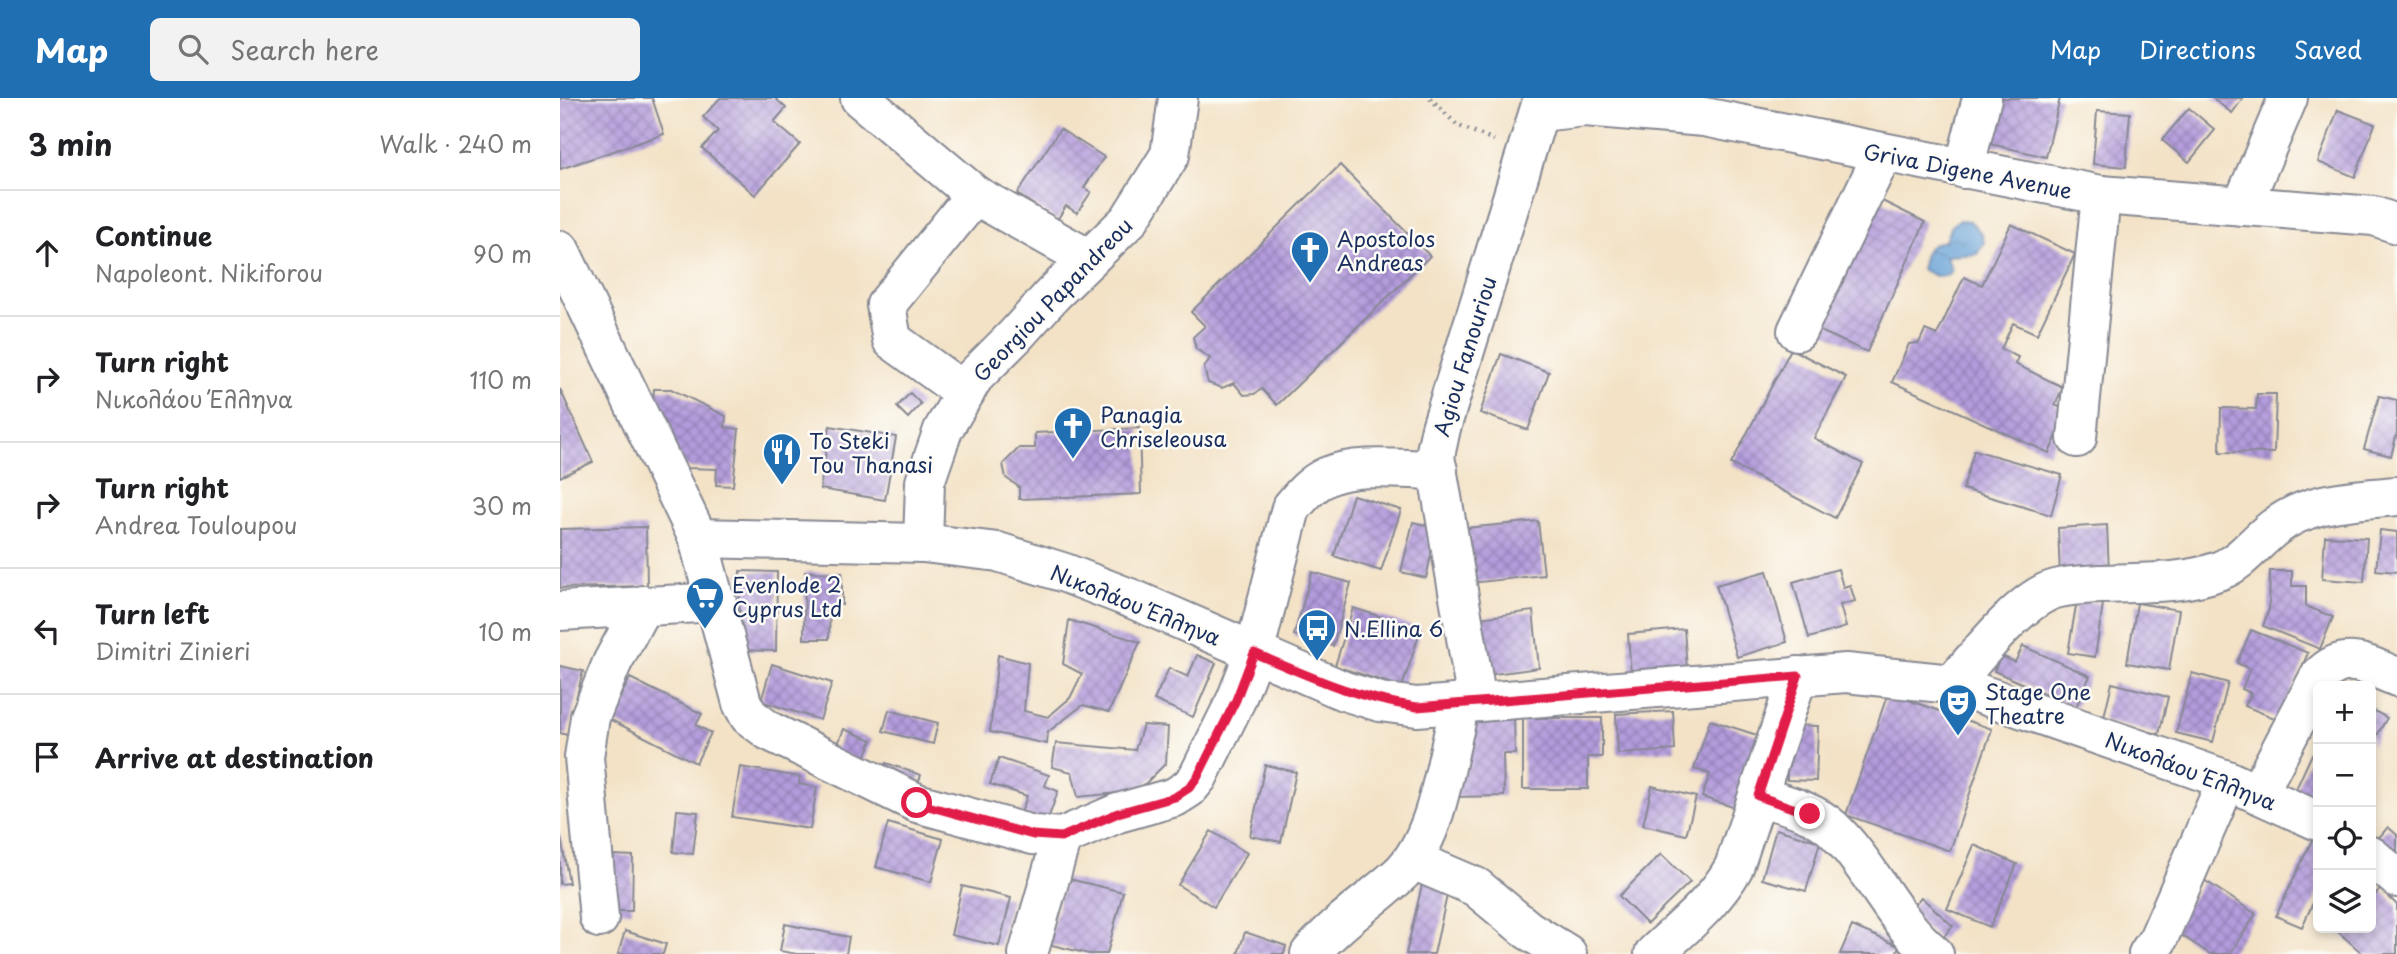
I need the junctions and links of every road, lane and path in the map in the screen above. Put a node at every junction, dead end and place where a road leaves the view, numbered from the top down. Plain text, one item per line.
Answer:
1 (860, 98) edge
2 (1178, 98) edge
3 (1430, 98) edge
4 (1982, 98) edge
5 (2288, 98) edge
6 (1541, 105) edge
7 (1883, 153) junction
8 (1527, 154) junction
9 (1964, 169) junction
10 (975, 195) junction
11 (2101, 195) junction
12 (2242, 206) junction
13 (2397, 224) edge
14 (560, 250) edge
15 (1089, 259) junction
16 (1797, 331) dead end
17 (965, 393) junction
18 (2077, 438) dead end
19 (1438, 470) junction
20 (2397, 496) edge
21 (698, 538) junction
22 (923, 543) junction
23 (717, 602) junction
24 (643, 605) junction
25 (560, 611) edge
26 (1254, 653) junction
27 (1798, 676) junction
28 (2397, 677) edge
29 (1952, 684) junction
30 (1466, 703) junction
31 (2242, 787) junction
32 (1758, 796) junction
33 (2313, 819) edge
34 (1062, 837) junction
35 (1413, 860) junction
36 (2376, 860) edge
37 (2397, 878) edge
38 (599, 918) dead end
39 (1028, 954) edge
40 (1310, 954) edge
41 (1567, 954) edge
42 (1654, 954) edge
43 (1934, 954) edge
44 (2148, 954) edge

1 - 10 street
2 - 15 street, Georgiou Papandreou
3 - 8 path
4 - 9 street
5 - 12 street
6 - 7 street, Griva Digene Avenue
6 - 8 street, Agiou Fanouriou
7 - 9 street, Griva Digene Avenue
7 - 16 street
8 - 19 street, Agiou Fanouriou
9 - 11 street, Griva Digene Avenue
10 - 15 street
10 - 17 street
11 - 12 street, Griva Digene Avenue
11 - 18 street
12 - 13 street, Griva Digene Avenue
14 - 21 street
15 - 17 street, Georgiou Papandreou
17 - 22 street, Georgiou Papandreou
19 - 26 street
19 - 30 street, Agiou Fanouriou
20 - 29 street
21 - 22 street, Νικολάου Έλληνα
21 - 23 street
22 - 26 street, Νικολάου Έλληνα
23 - 24 street
23 - 34 street
24 - 25 street
24 - 38 street
26 - 30 street, Νικολάου Έλληνα
26 - 34 street
27 - 29 street, Νικολάου Έλληνα
27 - 30 street, Νικολάου Έλληνα
27 - 32 street
28 - 31 street
29 - 31 street, Νικολάου Έλληνα
30 - 35 street, Agiou Fanouriou
31 - 33 street, Νικολάου Έλληνα
31 - 44 street
32 - 42 street
32 - 43 street
34 - 39 street
35 - 40 street, Agiou Fanouriou
35 - 41 street
36 - 37 street

